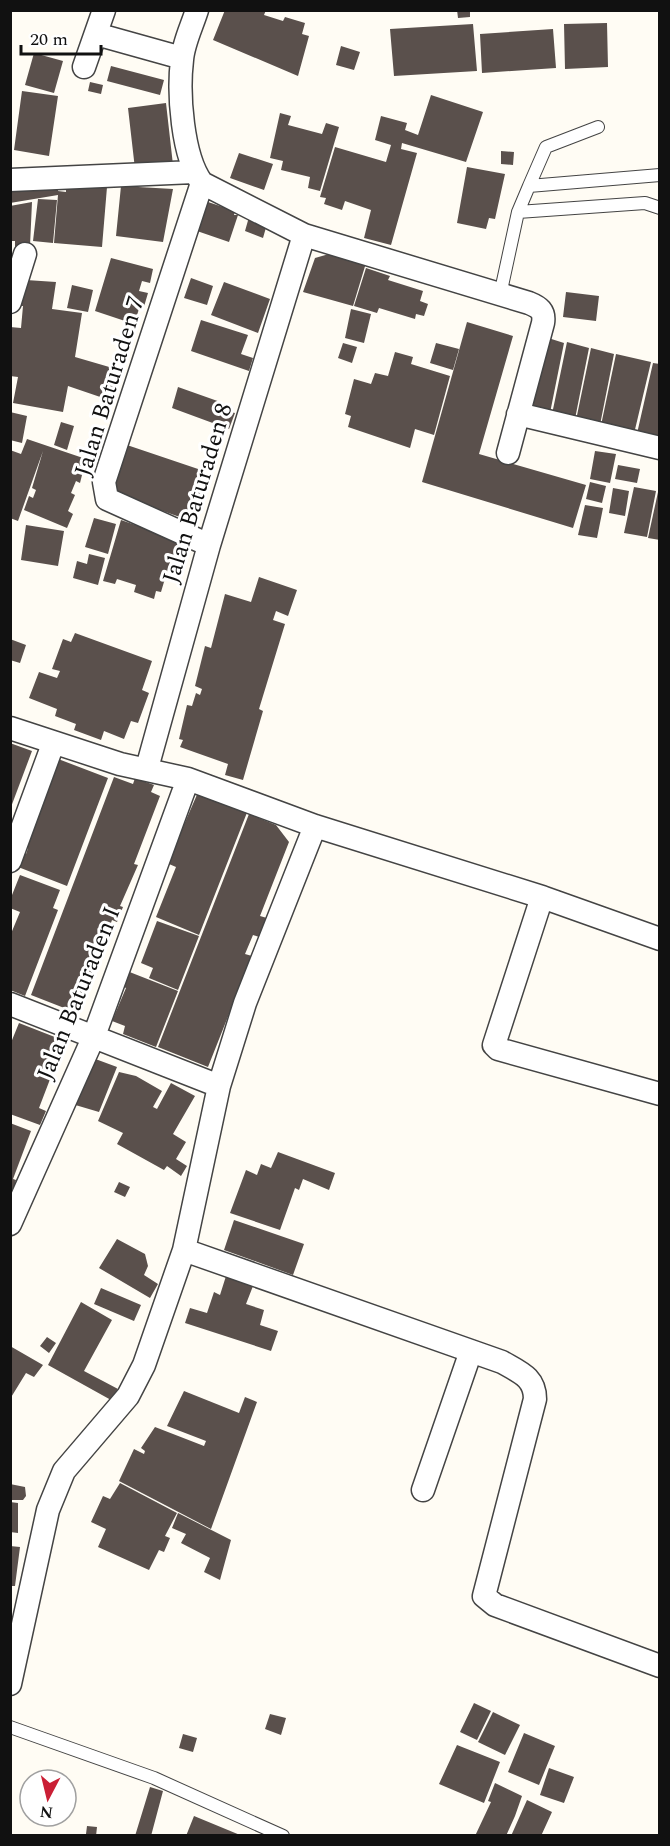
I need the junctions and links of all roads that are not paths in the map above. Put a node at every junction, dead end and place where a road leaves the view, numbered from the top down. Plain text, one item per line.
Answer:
1 (104, 10) edge
2 (197, 10) edge
3 (96, 34) junction
4 (182, 58) junction
5 (84, 67) dead end
6 (598, 127) dead end
7 (660, 175) edge
8 (198, 177) junction
9 (10, 180) edge
10 (529, 186) junction
11 (660, 208) edge
12 (518, 212) junction
13 (304, 235) junction
14 (25, 254) dead end
15 (500, 295) junction
16 (10, 302) edge
17 (518, 414) junction
18 (660, 448) edge
19 (508, 453) dead end
20 (208, 545) junction
21 (10, 728) edge
22 (53, 744) junction
23 (147, 768) junction
24 (188, 779) junction
25 (315, 826) junction
26 (10, 861) edge
27 (542, 897) junction
28 (660, 939) edge
29 (10, 1004) edge
30 (94, 1036) junction
31 (219, 1086) junction
32 (660, 1094) edge
33 (10, 1224) edge
34 (184, 1250) junction
35 (471, 1351) junction
36 (423, 1490) dead end
37 (660, 1666) edge
38 (12, 1672) edge
39 (10, 1727) edge
40 (283, 1836) edge

1 - 3 street
2 - 4 street
3 - 4 street
3 - 5 street
4 - 8 street
6 - 10 lane
7 - 10 lane
8 - 9 street
8 - 13 street
8 - 20 street, Jalan Baturaden 7
10 - 12 lane
11 - 12 lane
12 - 15 lane
13 - 15 street
13 - 20 street, Jalan Baturaden 8
14 - 16 street
15 - 17 street
17 - 18 street
17 - 19 street
20 - 23 street, Jalan Baturaden 8
21 - 22 street
22 - 23 street
22 - 26 street
23 - 24 street
24 - 25 street
24 - 30 street, Jalan Baturaden I
25 - 27 street
25 - 31 street
27 - 28 street
27 - 32 street
29 - 30 street
30 - 31 street
30 - 33 street, Jalan Baturaden I
31 - 34 street
34 - 35 street
34 - 38 street
35 - 36 street
35 - 37 street
39 - 40 lane

